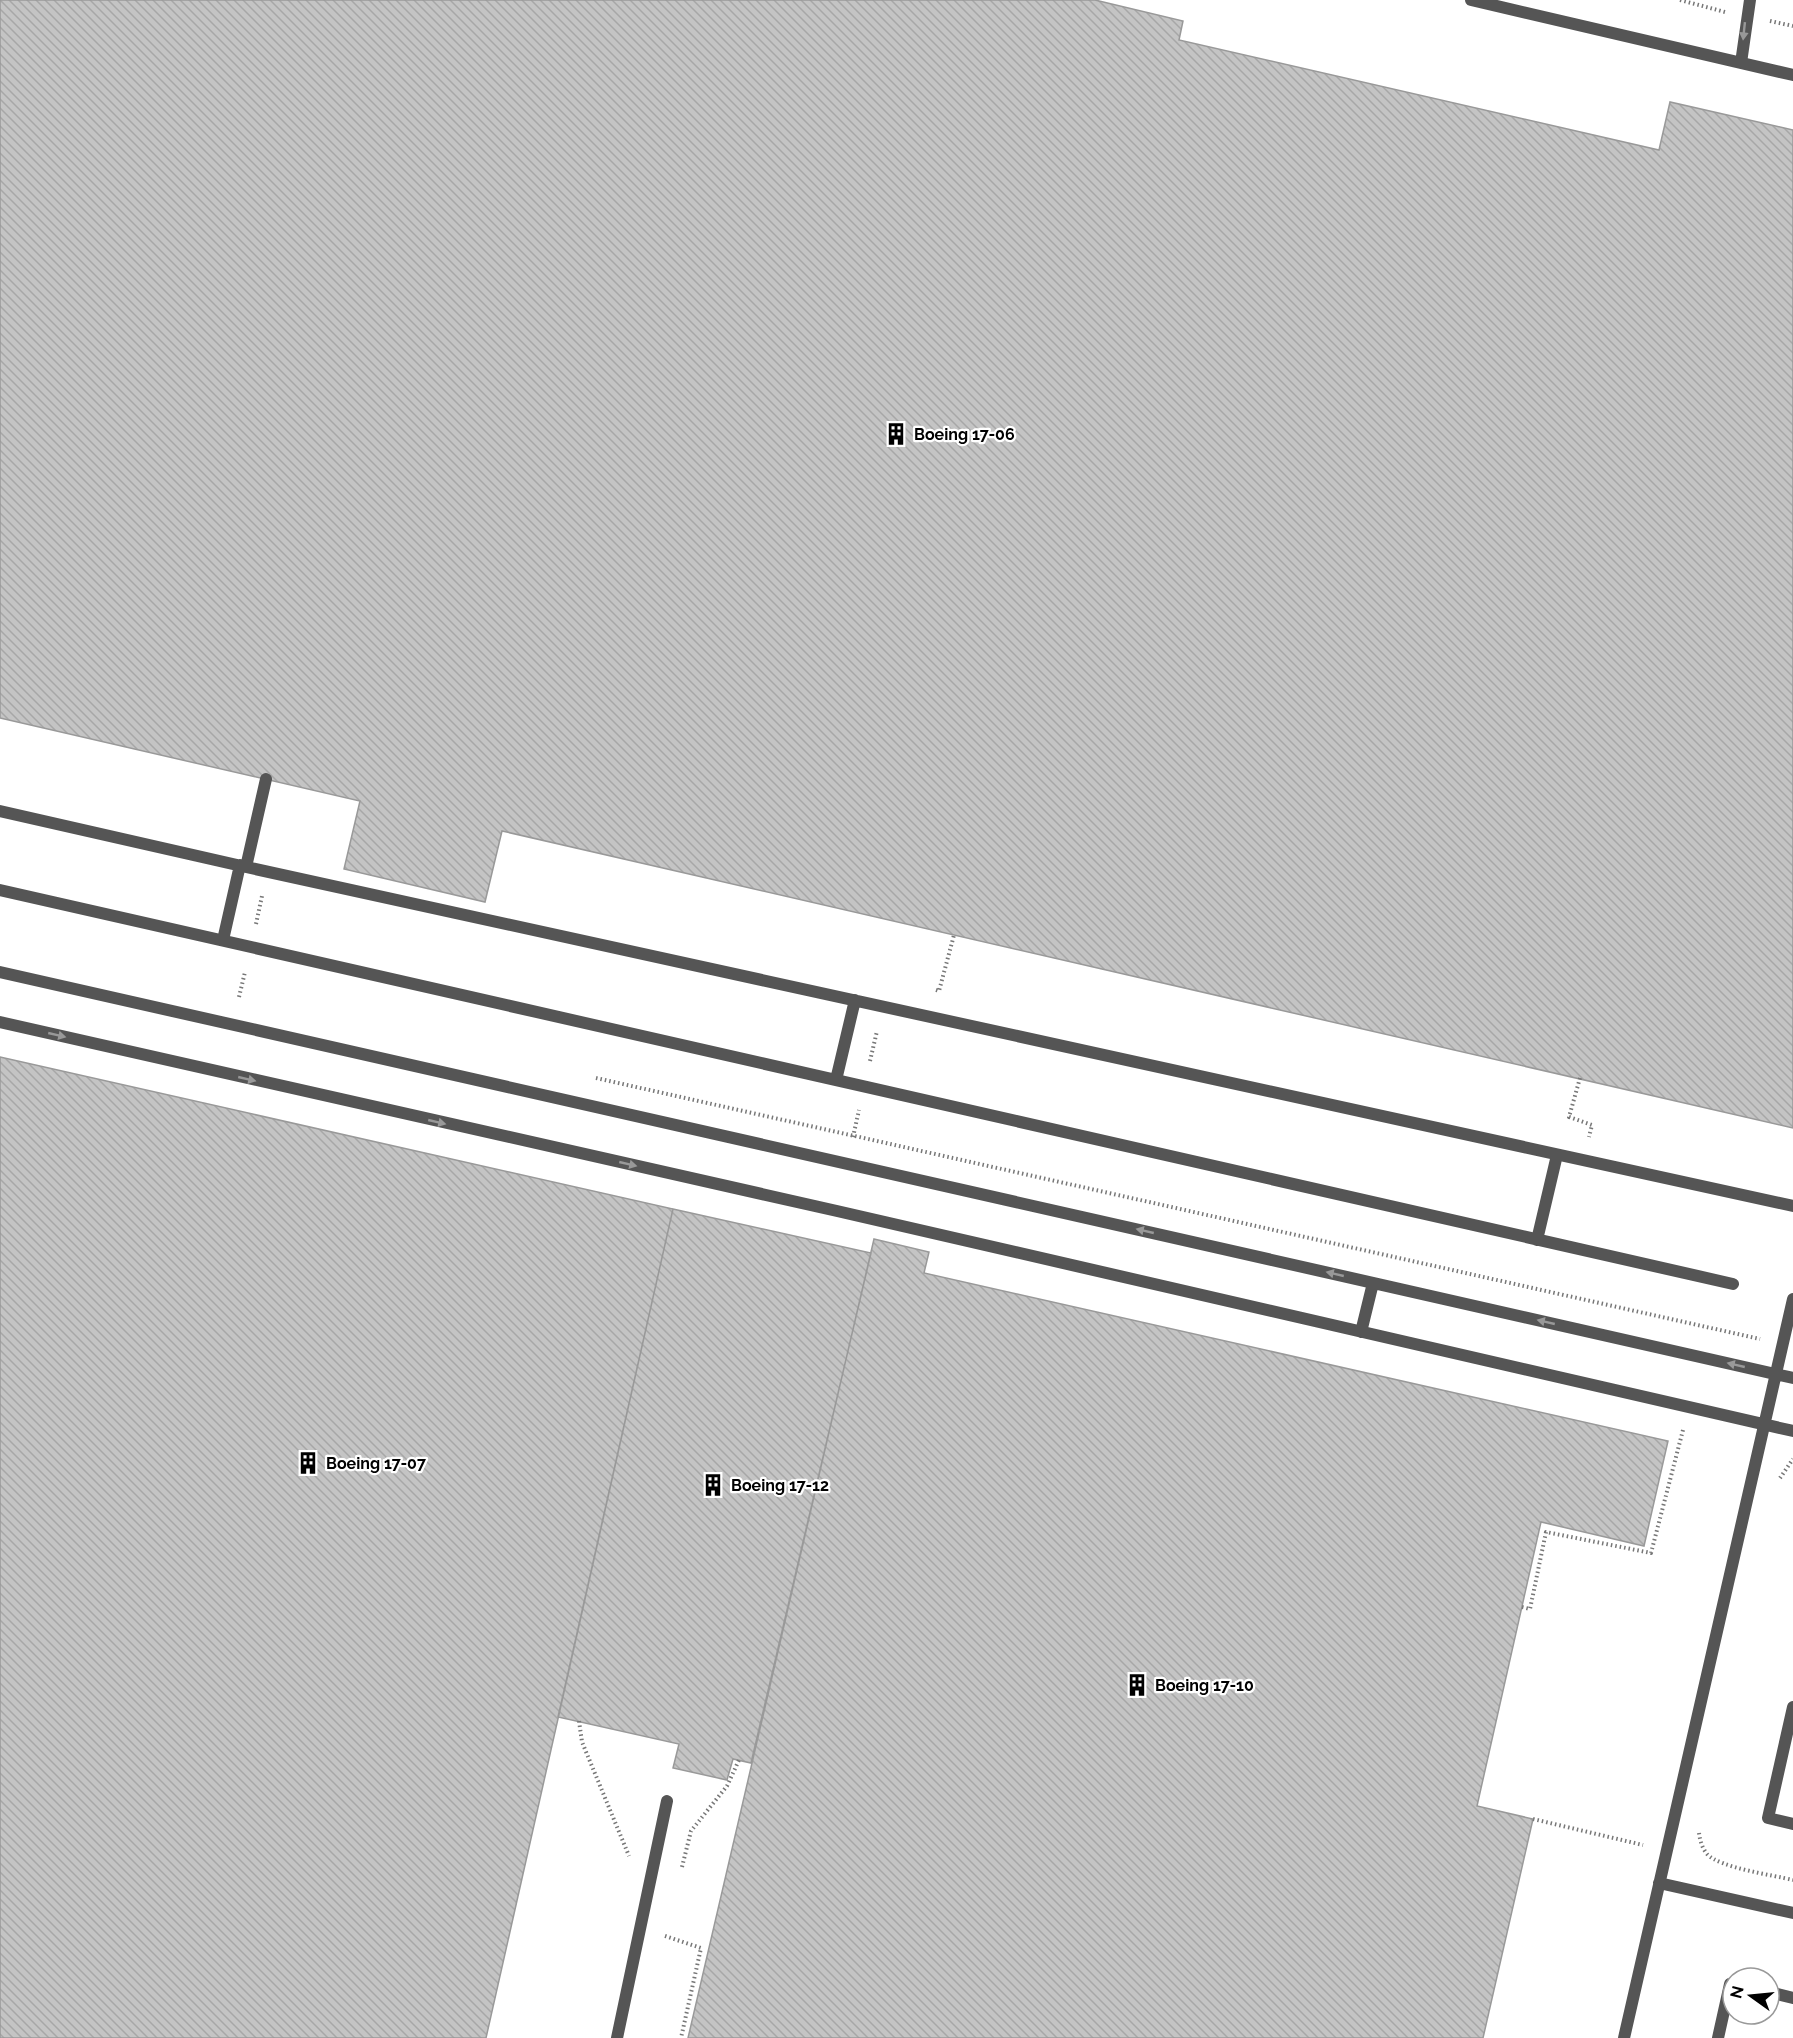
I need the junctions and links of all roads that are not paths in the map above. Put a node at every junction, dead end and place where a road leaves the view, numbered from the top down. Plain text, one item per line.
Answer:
1 (1471, 0) edge
2 (1750, 0) edge
3 (1741, 63) junction
4 (1793, 75) edge
5 (266, 779) dead end
6 (0, 811) edge
7 (243, 866) junction
8 (0, 890) edge
9 (223, 940) junction
10 (0, 972) edge
11 (855, 1000) junction
12 (0, 1022) edge
13 (836, 1080) junction
14 (1557, 1155) junction
15 (1793, 1206) edge
16 (1537, 1240) junction
17 (1373, 1283) junction
18 (1733, 1284) dead end
19 (1793, 1299) edge
20 (1361, 1332) junction
21 (1776, 1374) junction
22 (1793, 1378) edge
23 (1764, 1424) junction
24 (1793, 1431) edge
25 (1793, 1707) edge
26 (667, 1801) dead end
27 (1793, 1824) edge
28 (1659, 1883) junction
29 (1793, 1913) edge
30 (617, 2038) edge
31 (1624, 2038) edge

1 - 3 lane
2 -> 3 lane
3 - 4 lane
5 - 7 lane
6 - 7 lane
7 - 9 lane
7 - 11 lane
8 - 9 lane
9 - 13 lane
17 -> 10 lane
11 - 13 lane
11 - 14 lane
12 -> 20 lane
13 - 16 lane
14 - 15 lane
14 - 16 lane
16 - 18 lane
17 - 20 lane
21 -> 17 lane
19 - 21 lane
20 - 23 lane
21 - 22 lane
21 - 23 lane
23 - 24 lane
23 - 28 lane
25 - 27 lane
26 - 30 lane
28 - 29 lane
28 - 31 lane

